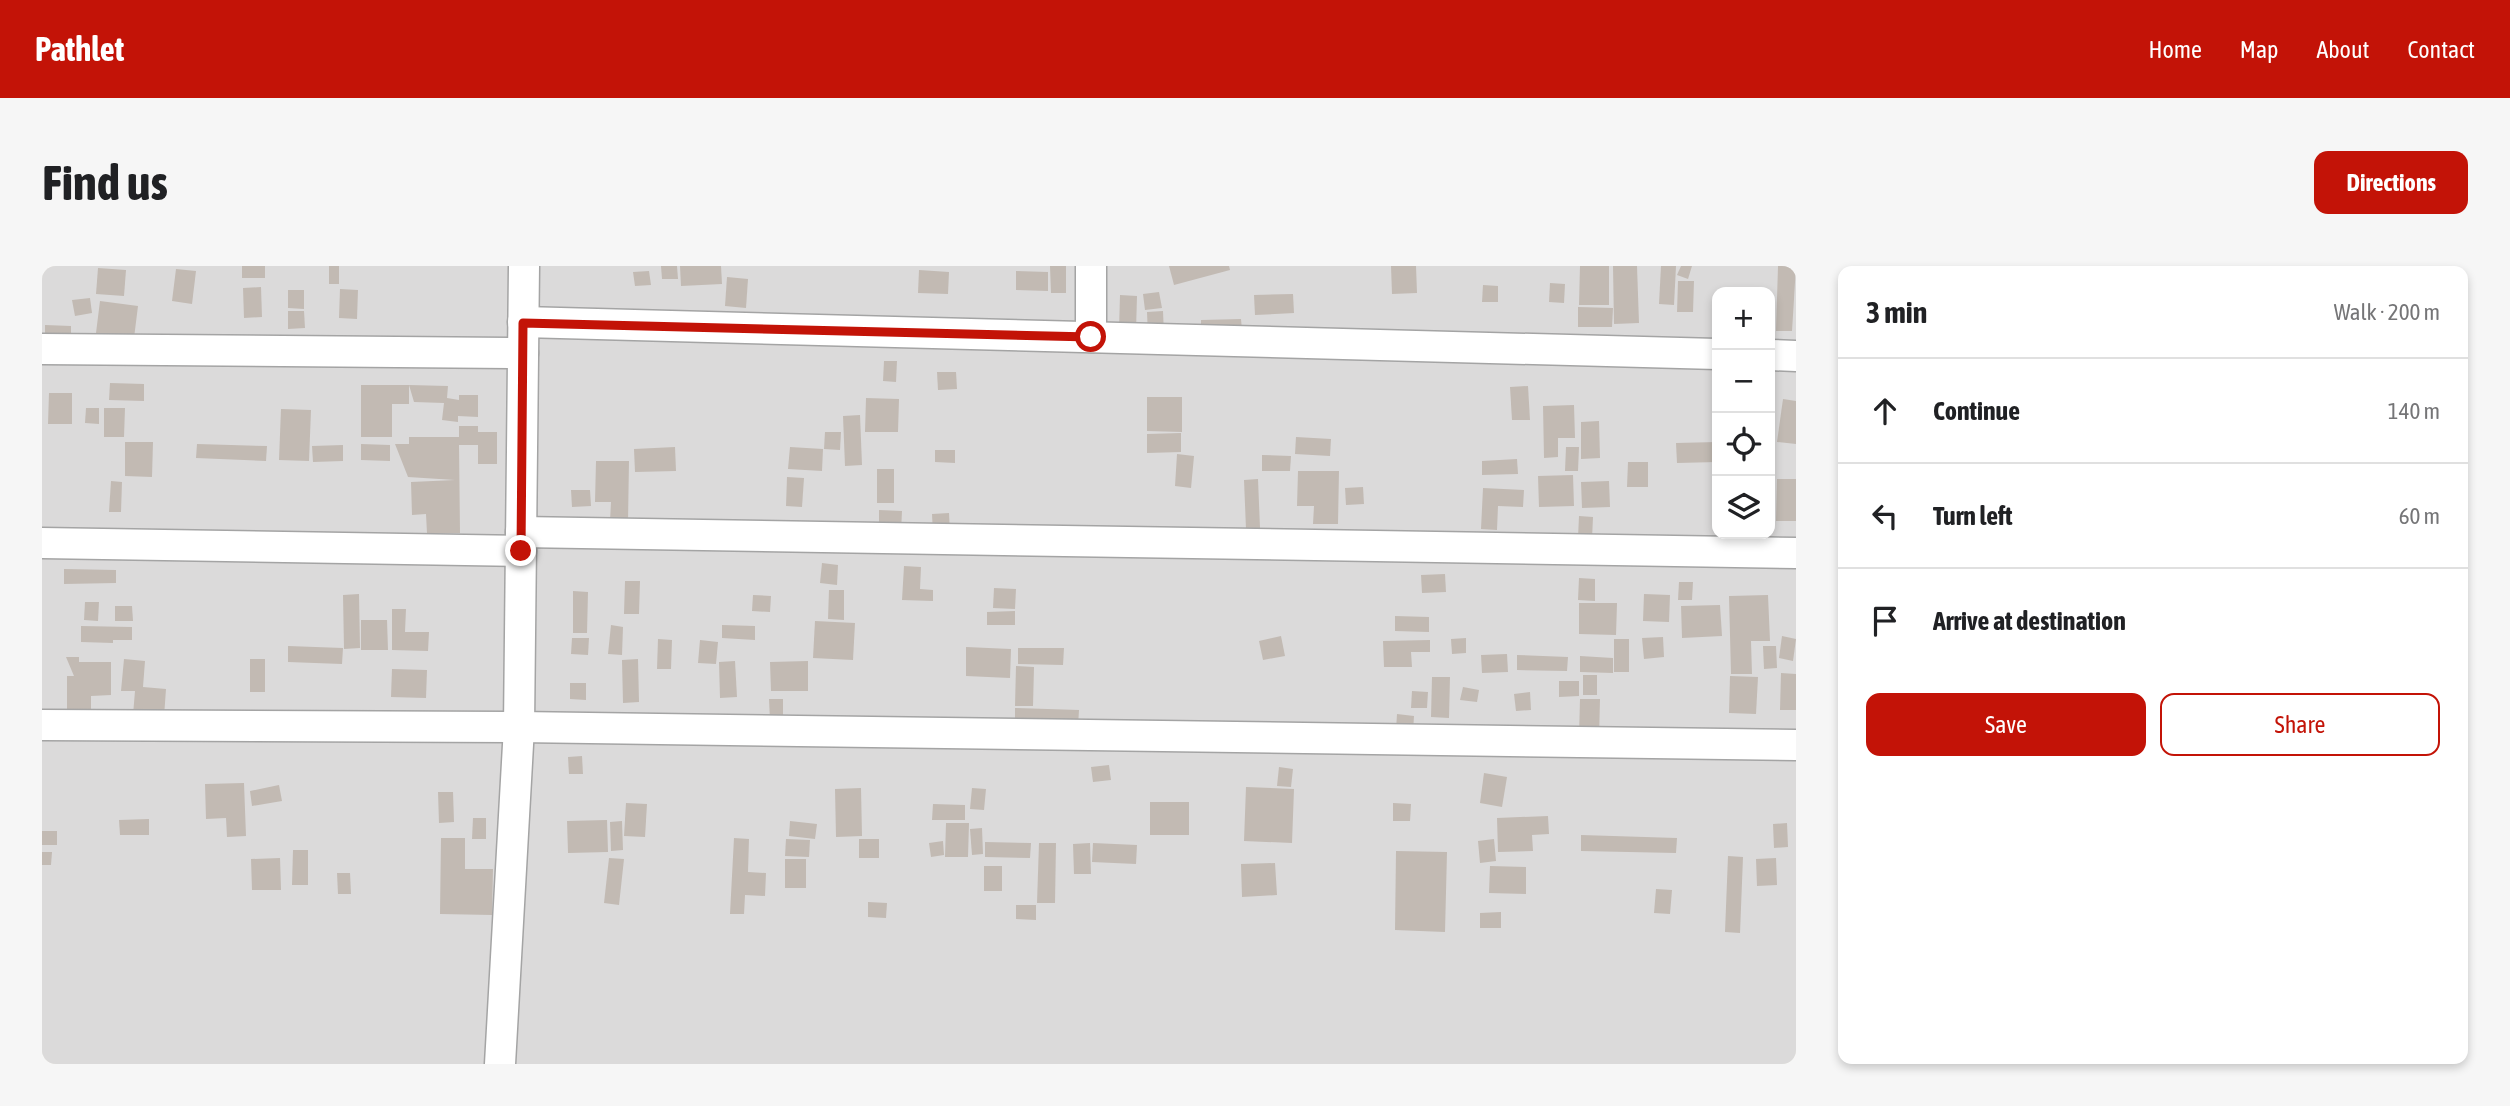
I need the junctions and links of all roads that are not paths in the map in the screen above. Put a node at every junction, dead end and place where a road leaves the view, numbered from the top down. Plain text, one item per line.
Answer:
1 (524, 266) edge
2 (1091, 266) edge
3 (523, 323) junction
4 (1091, 337) junction
5 (42, 349) edge
6 (523, 353) junction
7 (1712, 354) edge
8 (1775, 355) edge
9 (1796, 356) edge
10 (42, 542) edge
11 (521, 542) junction
12 (1796, 553) edge
13 (42, 725) edge
14 (519, 727) junction
15 (1796, 745) edge
16 (500, 1064) edge

1 - 3 street
2 - 4 street
3 - 4 street
3 - 6 street
4 - 7 street
5 - 6 street
6 - 11 street
8 - 9 street
10 - 11 street
11 - 12 street
11 - 14 street
13 - 14 street
14 - 15 street
14 - 16 street

